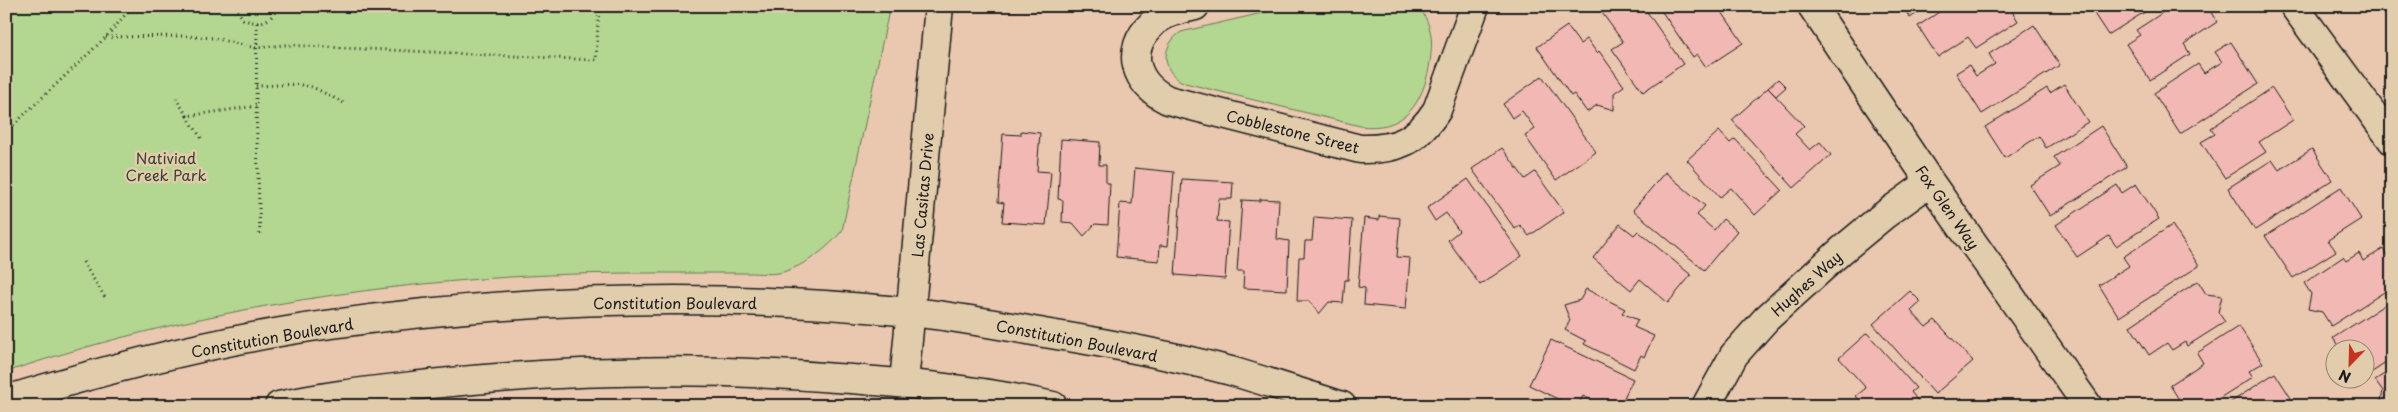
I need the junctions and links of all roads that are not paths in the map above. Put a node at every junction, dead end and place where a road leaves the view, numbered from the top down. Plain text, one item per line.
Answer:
1 (939, 6) edge
2 (1195, 6) edge
3 (1475, 6) edge
4 (1812, 6) edge
5 (2294, 6) edge
6 (2392, 140) edge
7 (1930, 182) junction
8 (911, 312) junction
9 (904, 383) junction
10 (6, 400) edge
11 (279, 406) edge
12 (1053, 406) edge
13 (1342, 406) edge
14 (1706, 406) edge
15 (2088, 406) edge

1 - 8 main road, Las Casitas Drive
2 - 3 main road, Cobblestone Street
4 - 7 main road, Fox Glen Way
5 - 6 main road
7 - 14 main road, Hughes Way
7 - 15 main road, Fox Glen Way
8 - 9 main road, Las Casitas Drive
8 - 10 main road, Constitution Boulevard
8 - 13 main road, Constitution Boulevard
9 - 11 main road
9 - 12 main road

